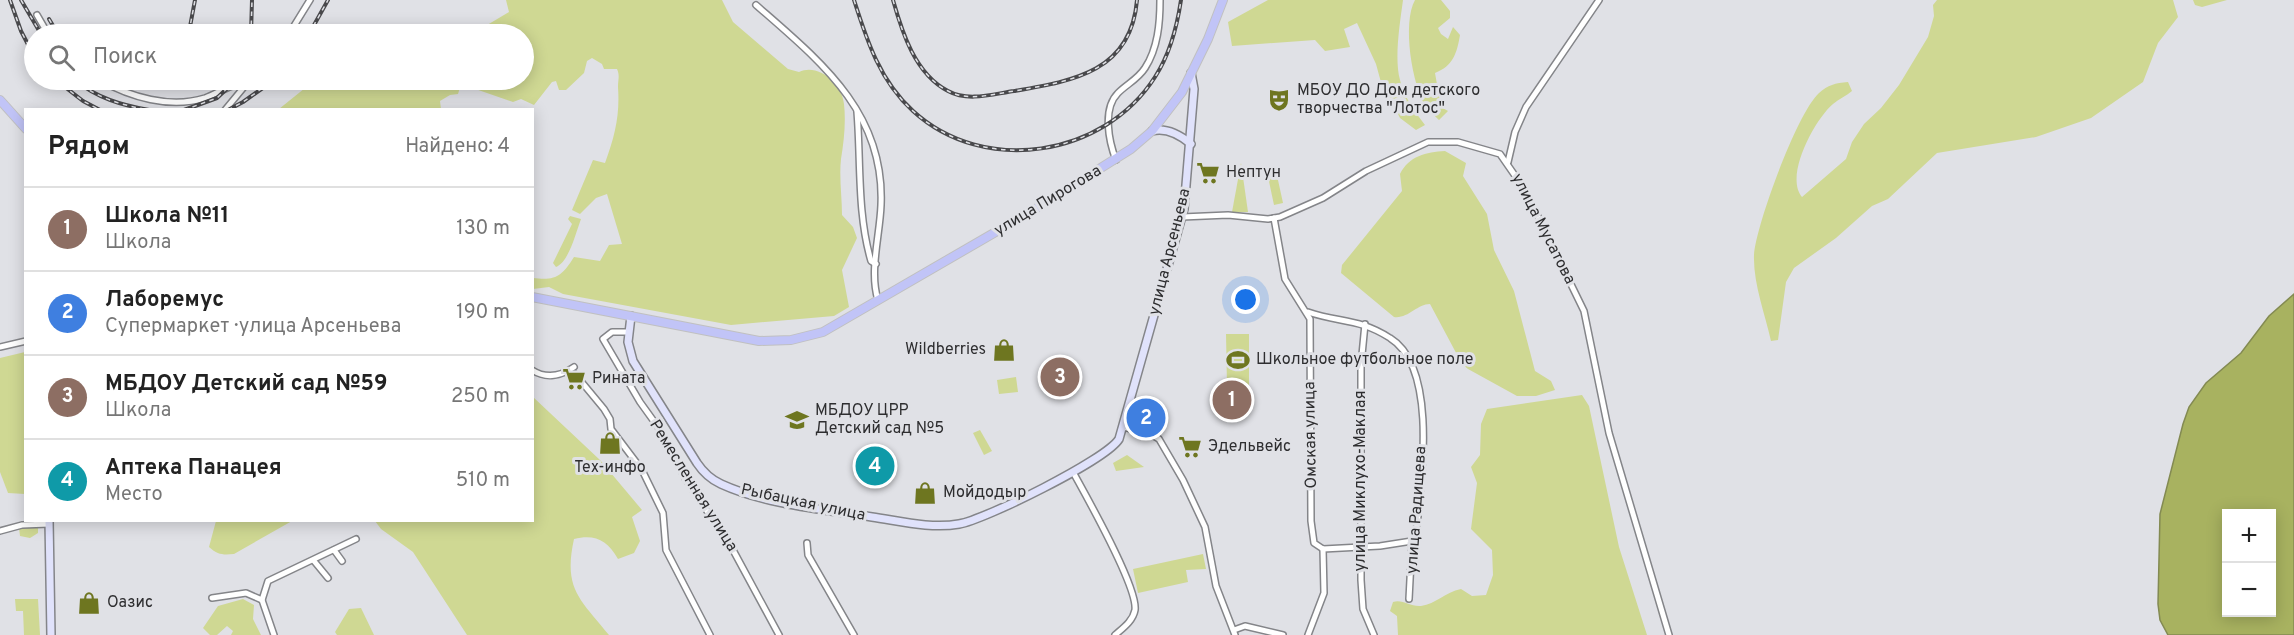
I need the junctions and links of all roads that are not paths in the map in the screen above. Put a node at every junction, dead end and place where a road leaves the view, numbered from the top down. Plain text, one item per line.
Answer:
1 (310, 0) edge
2 (1160, 0) edge
3 (1223, 0) edge
4 (1599, 0) edge
5 (756, 5) dead end
6 (37, 15) dead end
7 (42, 24) edge
8 (295, 24) edge
9 (1191, 73) junction
10 (120, 90) edge
11 (220, 90) edge
12 (242, 90) edge
13 (0, 100) edge
14 (856, 107) junction
15 (227, 108) edge
16 (24, 127) edge
17 (1152, 131) junction
18 (1191, 144) junction
19 (1116, 160) junction
20 (1508, 162) junction
21 (1182, 217) junction
22 (1274, 218) junction
23 (876, 264) junction
24 (534, 297) edge
25 (878, 300) junction
26 (1308, 312) junction
27 (631, 316) junction
28 (1365, 324) junction
29 (629, 332) junction
30 (24, 341) edge
31 (0, 347) edge
32 (534, 371) edge
33 (1123, 427) junction
34 (1073, 472) junction
35 (49, 522) edge
36 (0, 531) edge
37 (356, 540) dead end
38 (1412, 541) junction
39 (807, 543) dead end
40 (1362, 547) junction
41 (1323, 549) junction
42 (334, 550) junction
43 (314, 561) junction
44 (342, 561) dead end
45 (328, 578) dead end
46 (212, 598) dead end
47 (1409, 599) dead end
48 (262, 600) junction
49 (274, 633) edge
50 (1235, 633) edge
51 (51, 635) edge
52 (711, 635) edge
53 (779, 635) edge
54 (854, 635) edge
55 (1115, 635) edge
56 (1283, 635) edge
57 (1308, 635) edge
58 (1374, 635) edge
59 (1669, 635) edge

1 - 8 street
2 - 19 street
3 - 9 main road, улица Пирогова
4 - 20 street
5 - 14 street
6 - 7 street
9 - 17 main road, улица Пирогова
9 - 18 main road, улица Арсеньева
10 - 11 street
12 - 15 street
13 - 16 main road
14 - 23 street
14 - 23 street
17 - 18 main road
17 - 19 main road, улица Пирогова
18 - 21 main road, улица Арсеньева
19 - 25 main road, улица Пирогова
20 - 22 street, улица Мусатова
20 - 59 street, улица Мусатова
21 - 22 street, улица Мусатова
21 - 33 main road, улица Арсеньева
22 - 26 street
23 - 25 street
24 - 27 main road, улица Пирогова
25 - 27 main road, улица Пирогова
26 - 28 street, улица Радищева
26 - 41 street, Омская улица
27 - 29 main road, Рыбацкая улица
28 - 38 street, улица Радищева
28 - 40 street, улица Миклухо-Маклая
29 - 34 main road, Рыбацкая улица
29 - 53 street, Ремесленная улица
30 - 31 street
32 - 52 street
33 - 34 main road, улица Арсеньева
33 - 50 street
34 - 55 street
35 - 36 street
35 - 51 main road
37 - 42 street
38 - 40 street
38 - 47 street, улица Радищева
39 - 54 street
40 - 41 street
40 - 58 street, улица Миклухо-Маклая
41 - 57 street
42 - 43 street
42 - 44 street
43 - 45 street
43 - 48 street
46 - 48 street
48 - 49 street
50 - 56 street

